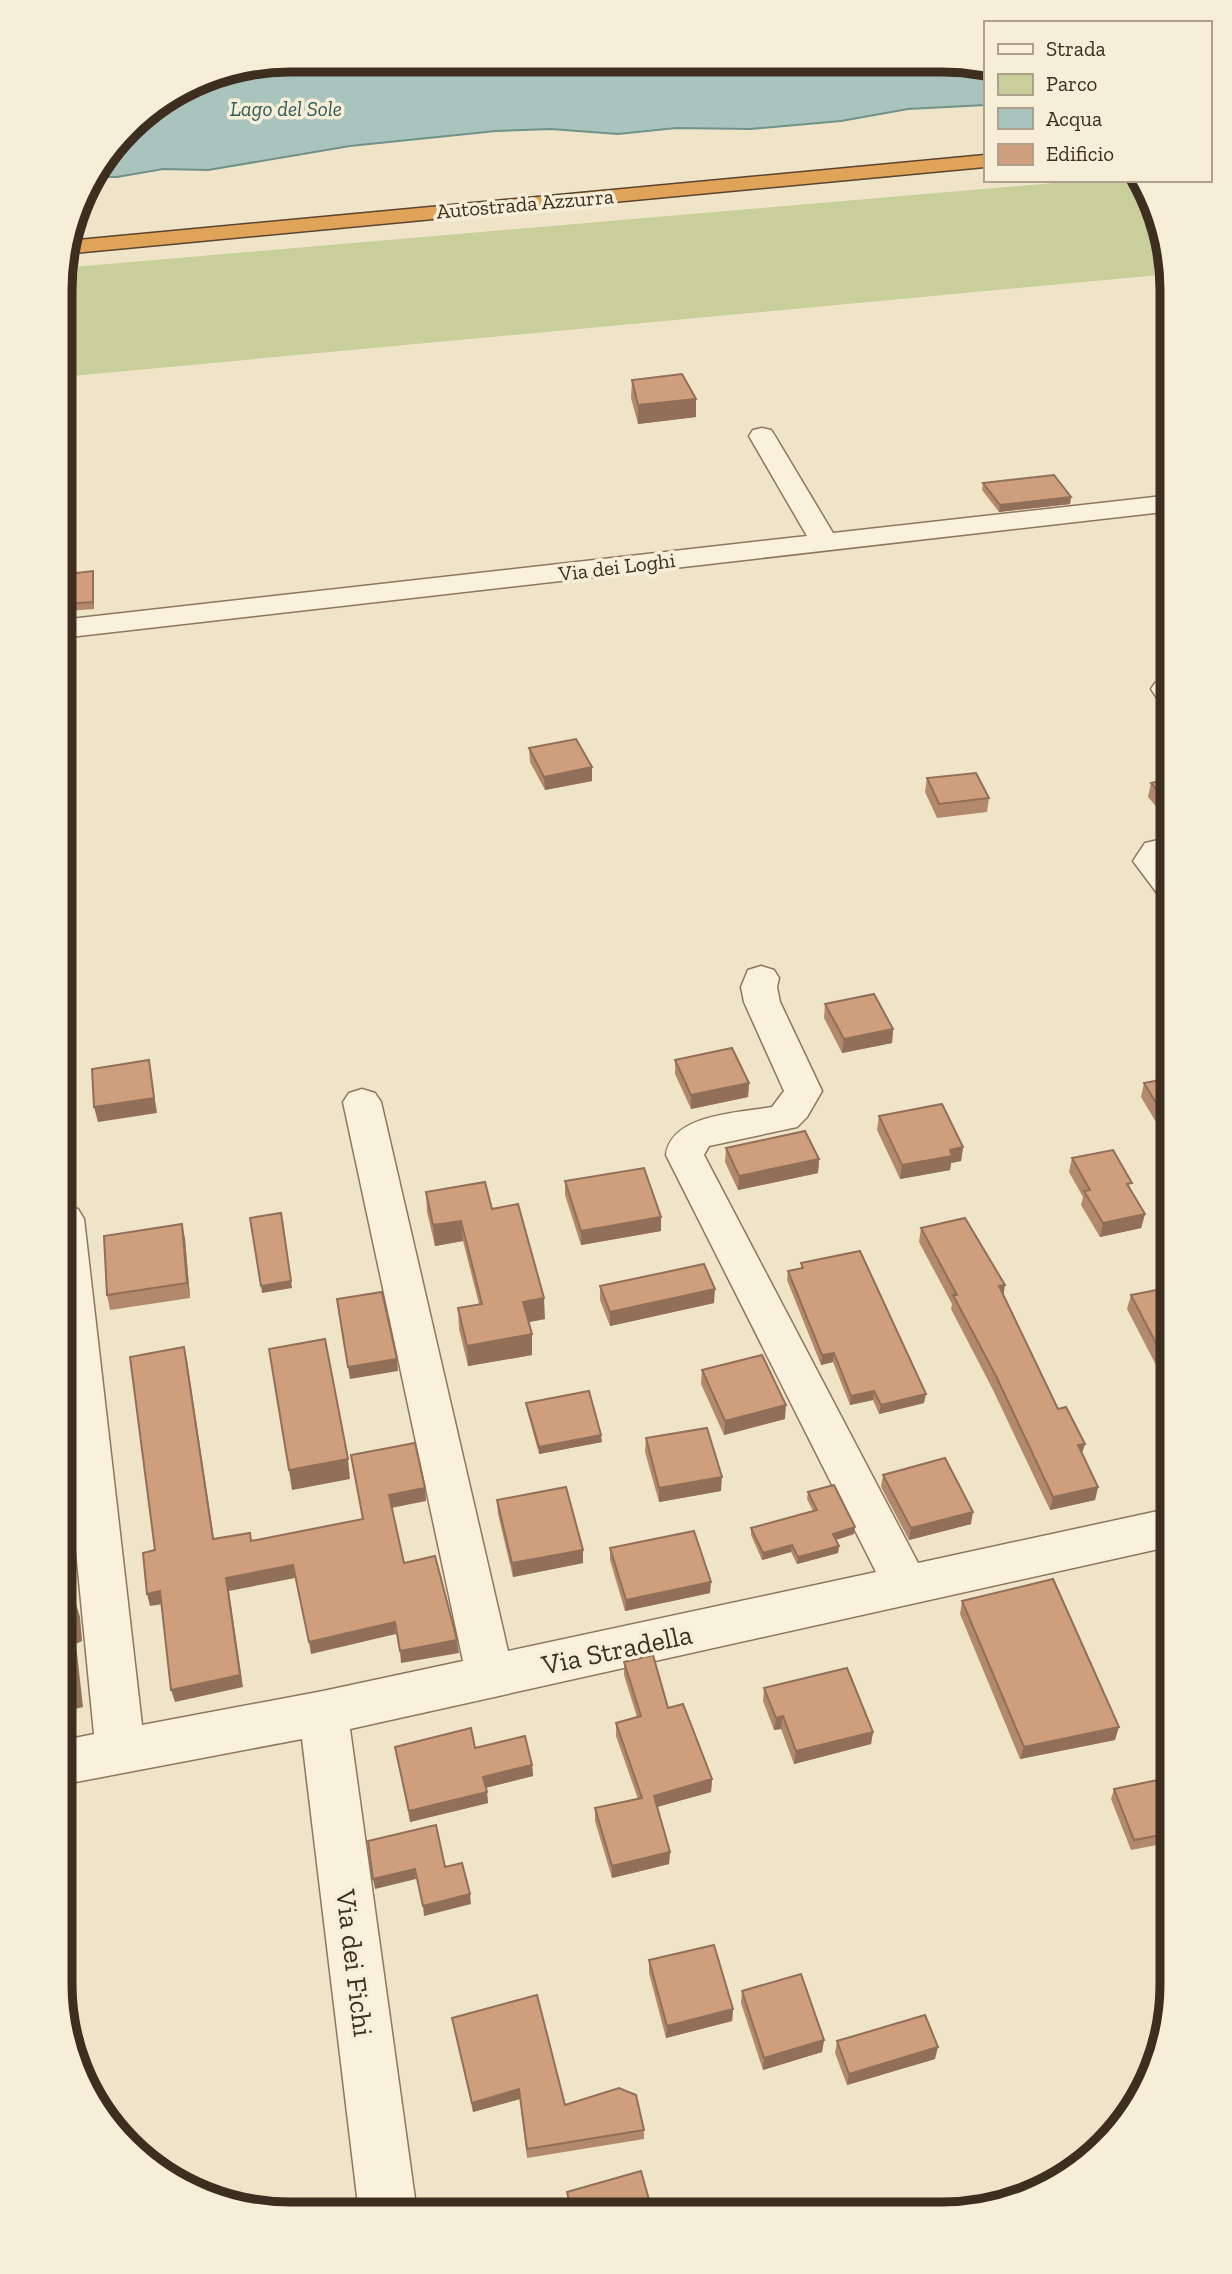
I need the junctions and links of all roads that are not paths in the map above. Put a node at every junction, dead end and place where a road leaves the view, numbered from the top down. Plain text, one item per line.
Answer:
1 (984, 148) edge
2 (984, 161) edge
3 (79, 233) edge
4 (77, 246) edge
5 (762, 436) dead end
6 (1160, 504) edge
7 (824, 542) junction
8 (72, 628) edge
9 (1160, 849) edge
10 (1160, 874) edge
11 (761, 978) dead end
12 (362, 1102) dead end
13 (72, 1295) edge
14 (1160, 1530) edge
15 (906, 1587) junction
16 (490, 1676) junction
17 (323, 1713) junction
18 (120, 1752) junction
19 (72, 1761) edge
20 (387, 2202) edge

1 - 3 highway, Autostrada Azzurra
2 - 4 highway, Autostrada Azzurra
5 - 7 street
6 - 7 street, Via dei Loghi
7 - 8 street, Via dei Loghi
9 - 10 street
11 - 15 street
12 - 16 street
13 - 18 street
14 - 15 street, Via Stradella
15 - 16 street, Via Stradella
16 - 17 street, Via Stradella
17 - 18 street, Via Stradella
17 - 20 street, Via dei Fichi
18 - 19 street, Via Stradella

